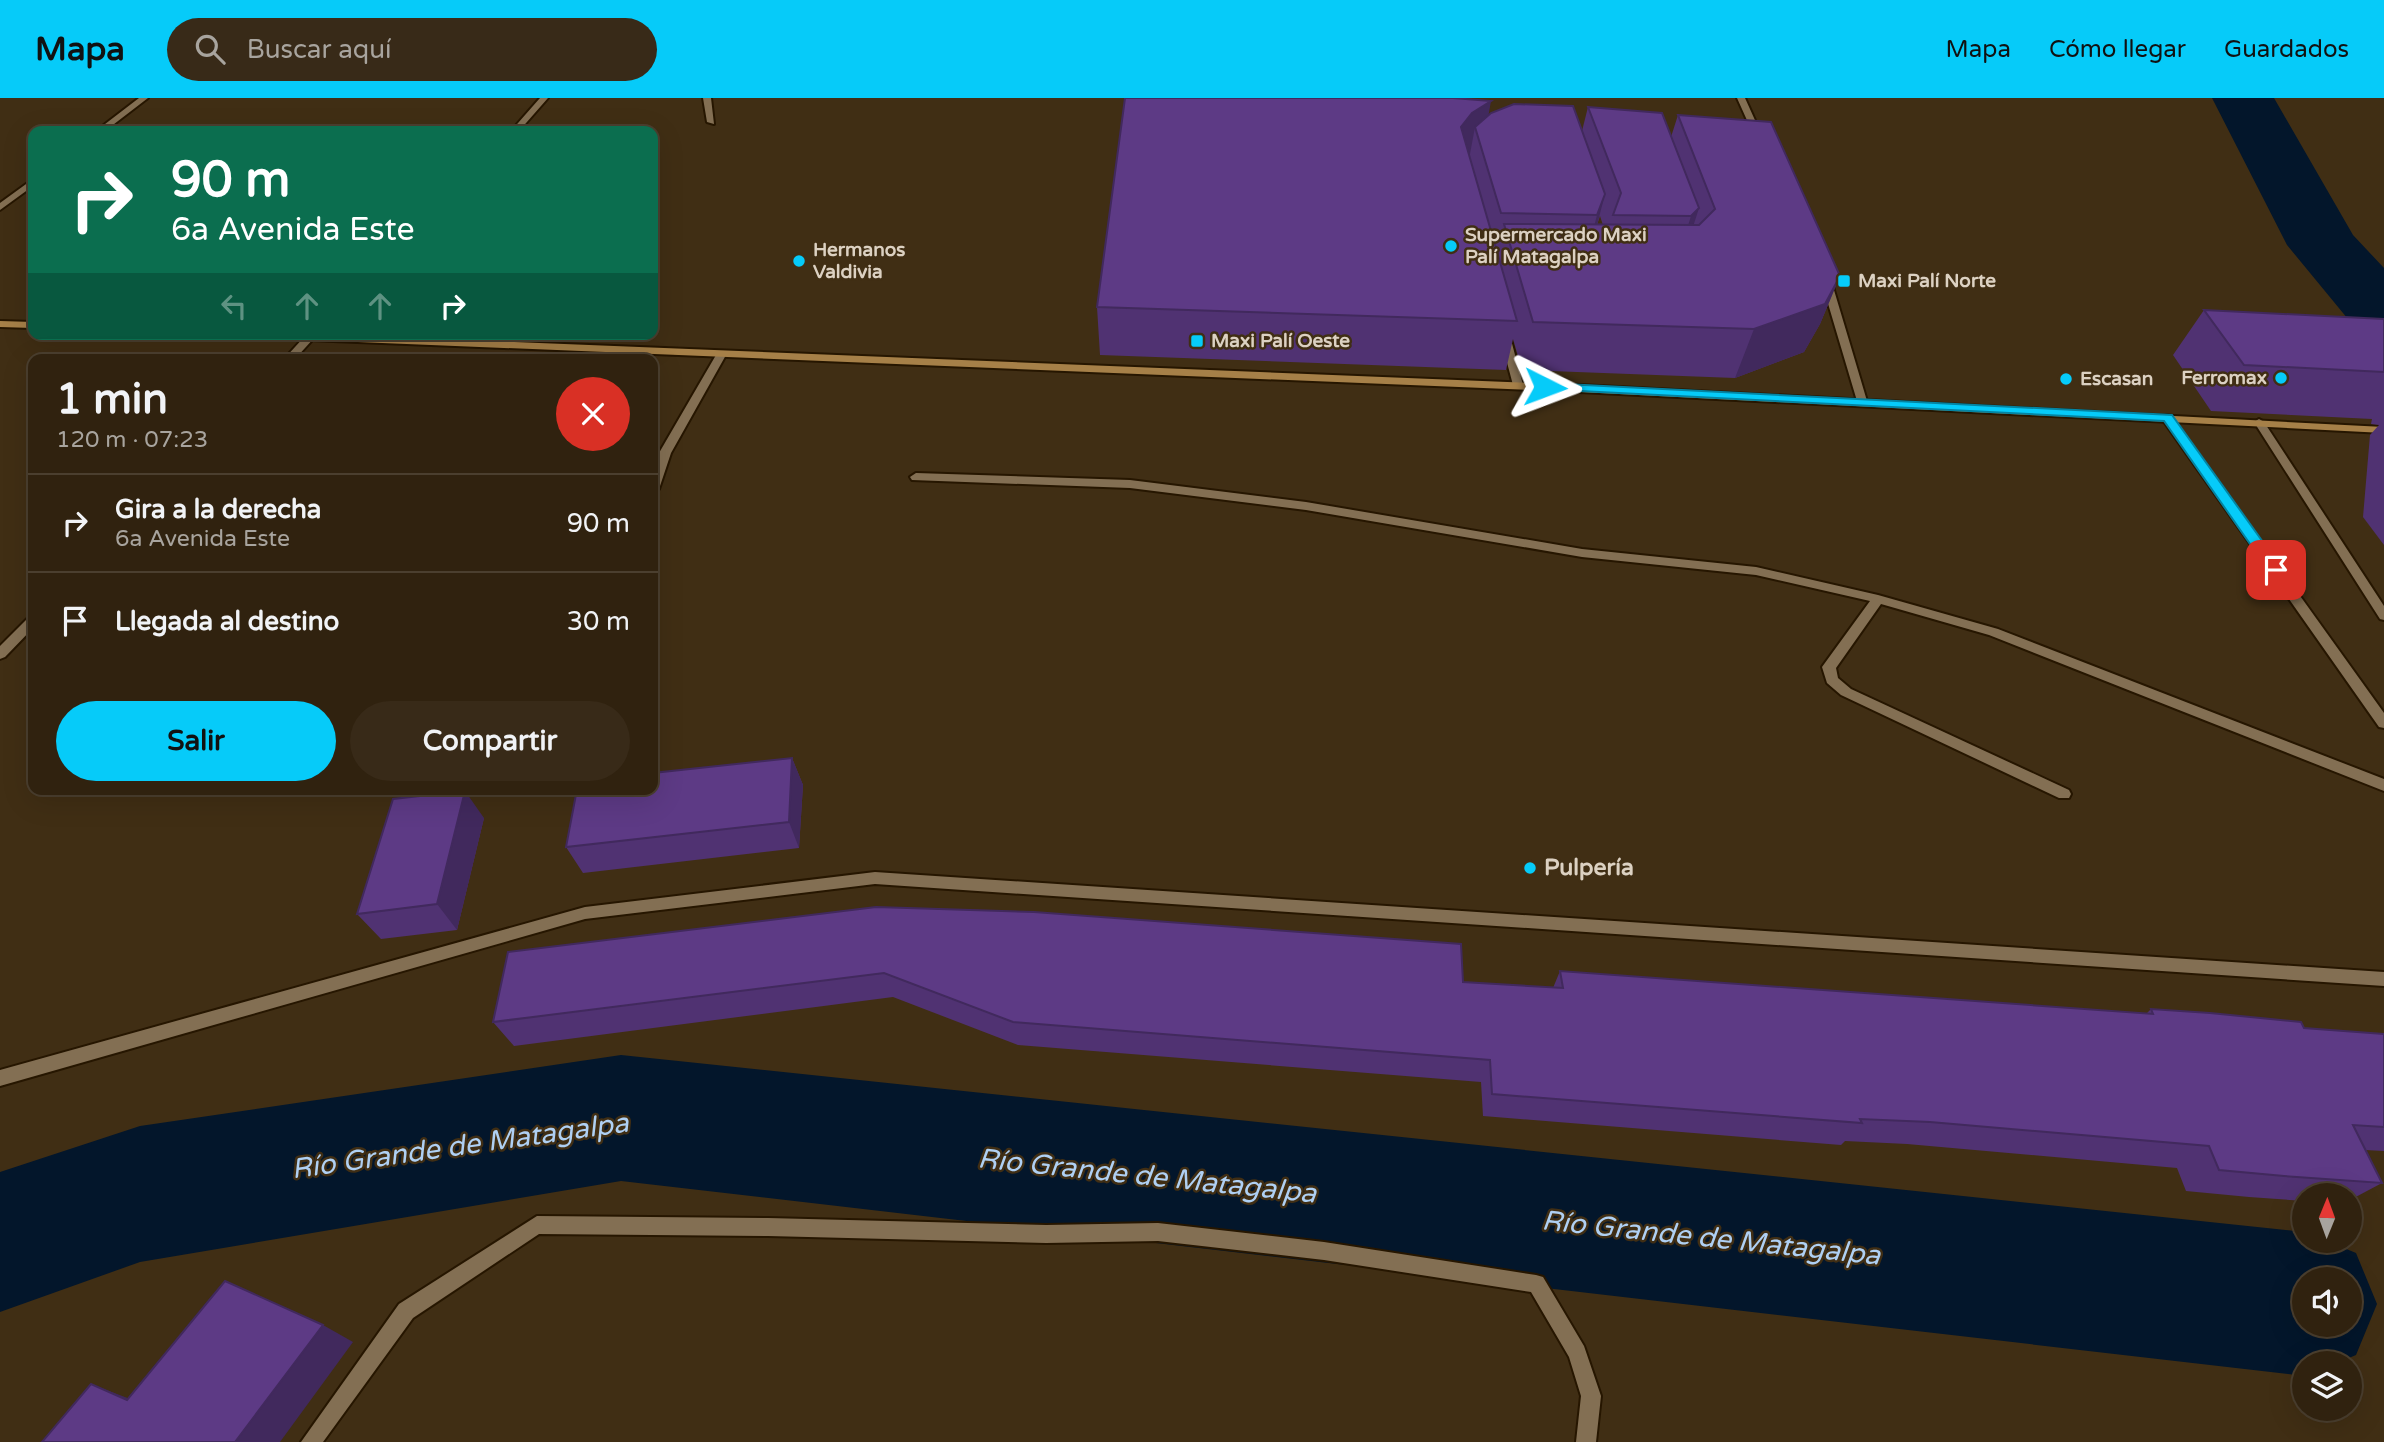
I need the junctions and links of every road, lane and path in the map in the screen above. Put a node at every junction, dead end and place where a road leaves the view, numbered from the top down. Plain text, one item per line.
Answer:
1 (144, 98) edge
2 (544, 98) edge
3 (707, 98) edge
4 (1741, 98) edge
5 (711, 122) dead end
6 (107, 126) edge
7 (519, 126) edge
8 (1766, 154) edge
9 (28, 186) edge
10 (0, 207) edge
11 (1821, 269) edge
12 (1500, 319) edge
13 (0, 324) edge
14 (28, 326) edge
15 (308, 340) edge
16 (398, 340) edge
17 (294, 354) edge
18 (721, 355) junction
19 (1518, 385) junction
20 (1862, 401) junction
21 (2167, 418) junction
22 (2259, 422) junction
23 (2384, 430) edge
24 (658, 474) edge
25 (916, 477) dead end
26 (1878, 599) junction
27 (2384, 616) edge
28 (28, 625) edge
29 (0, 653) edge
30 (2384, 723) edge
31 (2384, 785) edge
32 (2064, 794) dead end
33 (2384, 979) edge
34 (0, 1078) edge
35 (311, 1442) edge
36 (1586, 1442) edge

1 - 6 street
2 - 7 street
3 - 5 street
4 - 8 street
9 - 10 street
11 - 20 street
12 - 19 street
13 - 14 main road
15 - 17 street
16 - 18 main road
18 - 19 main road
18 - 24 street
19 - 20 main road
20 - 21 main road
21 - 22 main road
21 - 30 street
22 - 23 main road
22 - 27 street
25 - 26 street
26 - 31 street
26 - 32 street
28 - 29 street
33 - 34 street
35 - 36 street

